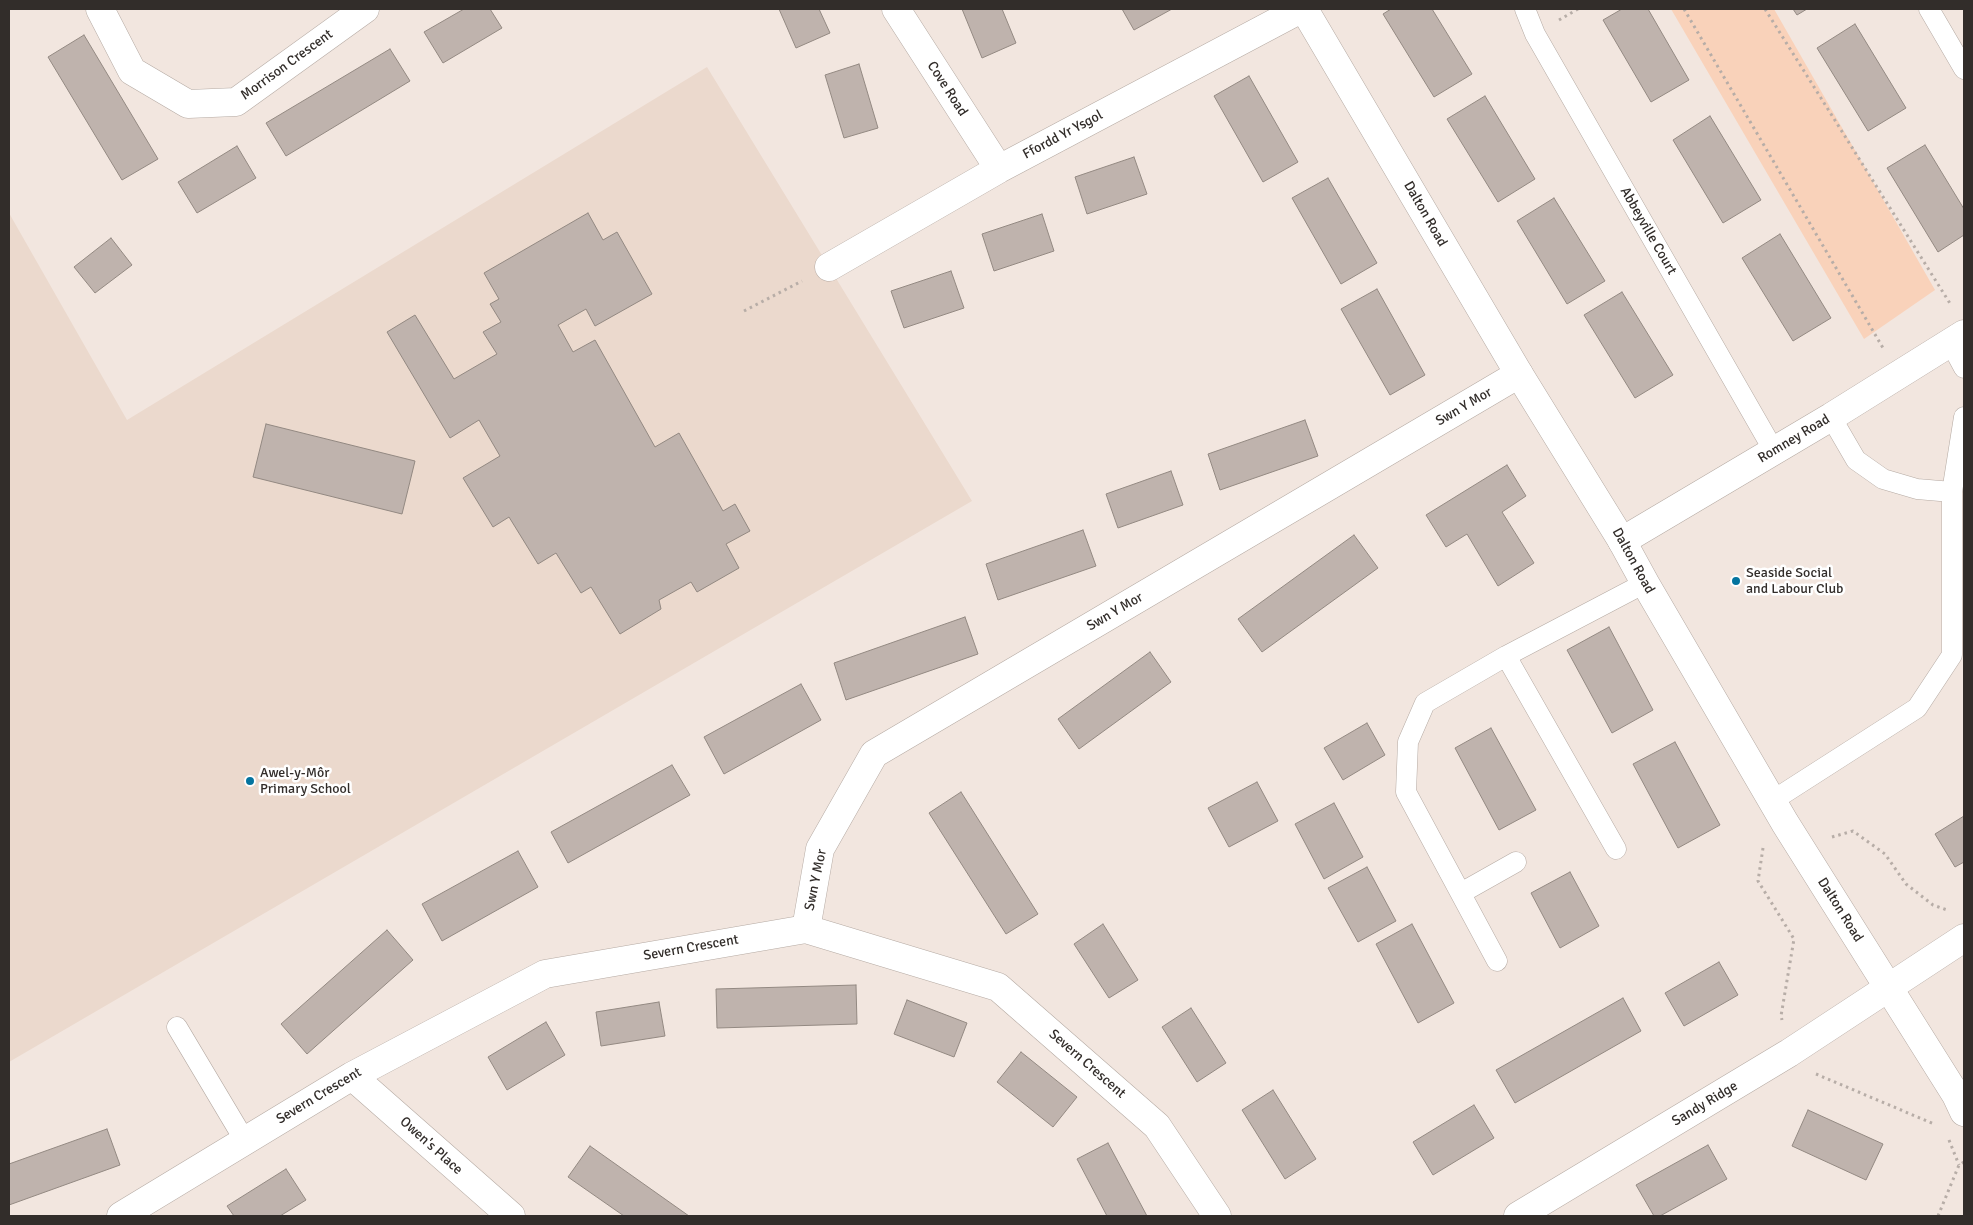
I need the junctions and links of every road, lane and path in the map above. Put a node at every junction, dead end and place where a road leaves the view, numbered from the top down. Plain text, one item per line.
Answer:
1 (100, 9) edge
2 (365, 9) edge
3 (896, 9) edge
4 (1302, 9) edge
5 (1525, 9) edge
6 (1684, 9) edge
7 (1765, 9) edge
8 (1929, 9) edge
9 (1964, 69) edge
10 (999, 170) junction
11 (829, 267) joint
12 (1954, 309) dead end
13 (744, 311) dead end
14 (1957, 338) edge
15 (1964, 368) edge
16 (1519, 374) junction
17 (1899, 374) junction
18 (1831, 417) junction
19 (1964, 417) edge
20 (1774, 451) junction
21 (1952, 492) junction
22 (1622, 540) junction
23 (1645, 583) junction
24 (1506, 656) junction
25 (1772, 801) junction
26 (1828, 838) dead end
27 (1616, 849) dead end
28 (1516, 862) dead end
29 (1461, 893) junction
30 (1952, 912) dead end
31 (806, 928) junction
32 (1964, 938) edge
33 (1497, 960) dead end
34 (1889, 989) junction
35 (177, 1027) dead end
36 (352, 1076) junction
37 (1964, 1112) edge
38 (245, 1141) junction
39 (1964, 1162) edge
40 (120, 1216) edge
41 (511, 1216) edge
42 (1217, 1216) edge
43 (1518, 1216) edge
44 (1938, 1216) edge

1 - 2 street, Morrison Crescent
3 - 10 street, Cove Road
4 - 10 street, Ffordd Yr Ysgol
4 - 16 street, Dalton Road
5 - 20 lane, Abbeyville Court
6 - 17 path
7 - 12 path
8 - 9 lane
10 - 11 street, Ffordd Yr Ysgol
11 - 13 path
14 - 15 lane
14 - 17 street, Romney Road
16 - 22 street, Dalton Road
16 - 31 street, Swn Y Mor
17 - 18 street, Romney Road
18 - 20 street, Romney Road
18 - 21 lane
19 - 21 lane
20 - 22 street, Romney Road
21 - 25 lane
22 - 23 street, Dalton Road
23 - 24 lane
23 - 25 street, Dalton Road
24 - 27 lane
24 - 29 lane
25 - 34 street, Dalton Road
26 - 30 path
28 - 29 lane
29 - 33 lane
31 - 36 street, Severn Crescent
31 - 42 street, Severn Crescent
32 - 34 street, Sandy Ridge
34 - 37 street, Dalton Road
34 - 43 street, Sandy Ridge
35 - 38 lane
36 - 38 street, Severn Crescent
36 - 41 street, Owen's Place
38 - 40 street, Severn Crescent
39 - 44 path

